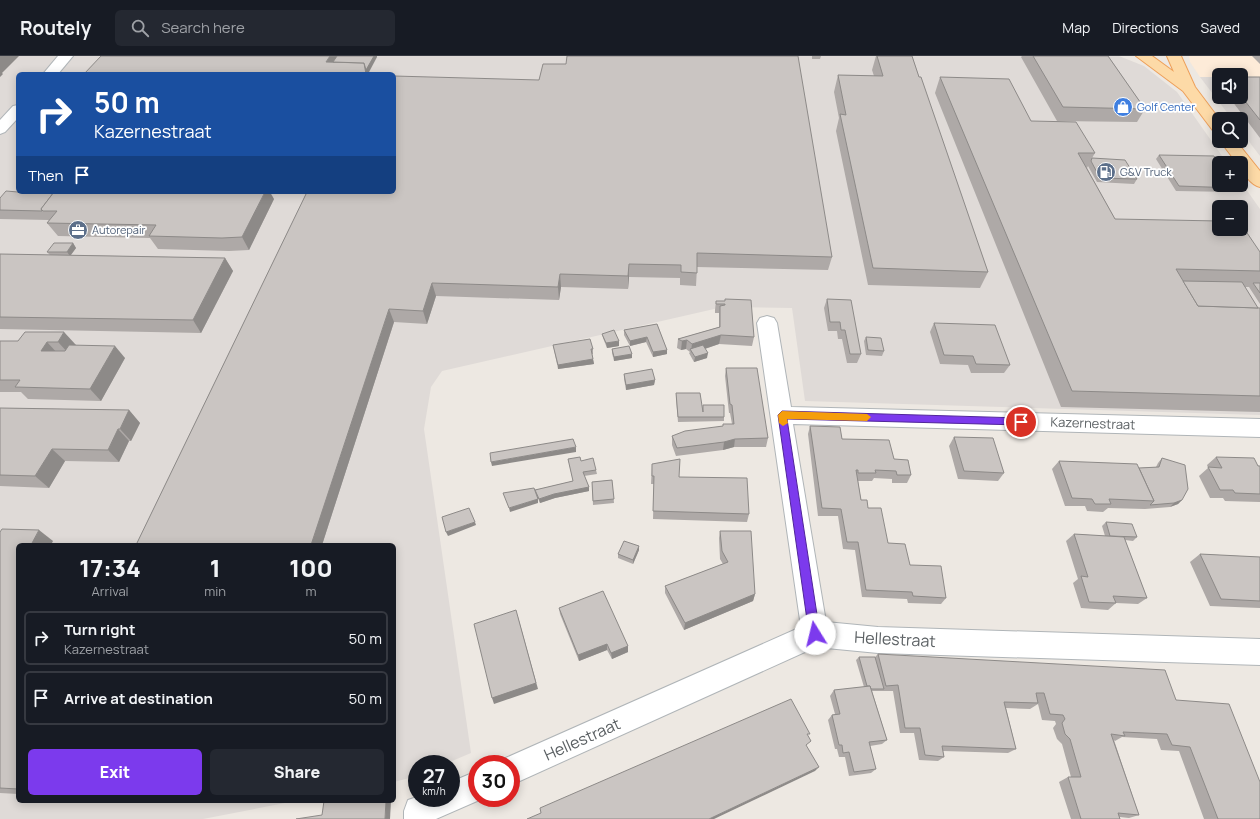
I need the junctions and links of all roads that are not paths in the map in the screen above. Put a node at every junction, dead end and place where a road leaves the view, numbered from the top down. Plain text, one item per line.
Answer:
1 (66, 56) edge
2 (1144, 56) edge
3 (1174, 56) edge
4 (52, 72) edge
5 (1188, 88) junction
6 (16, 111) edge
7 (1212, 120) edge
8 (0, 129) edge
9 (1233, 148) edge
10 (1260, 182) edge
11 (767, 323) dead end
12 (782, 415) junction
13 (1260, 428) edge
14 (815, 634) junction
15 (1260, 652) edge
16 (520, 766) edge
17 (429, 807) edge
18 (419, 819) edge

1 - 4 street
2 - 5 main road
3 - 5 main road
5 - 7 main road
6 - 8 street
9 - 10 main road
11 - 12 street
12 - 13 street, Kazernestraat
12 - 14 street
14 - 15 street, Hellestraat
14 - 16 street, Hellestraat
17 - 18 street

